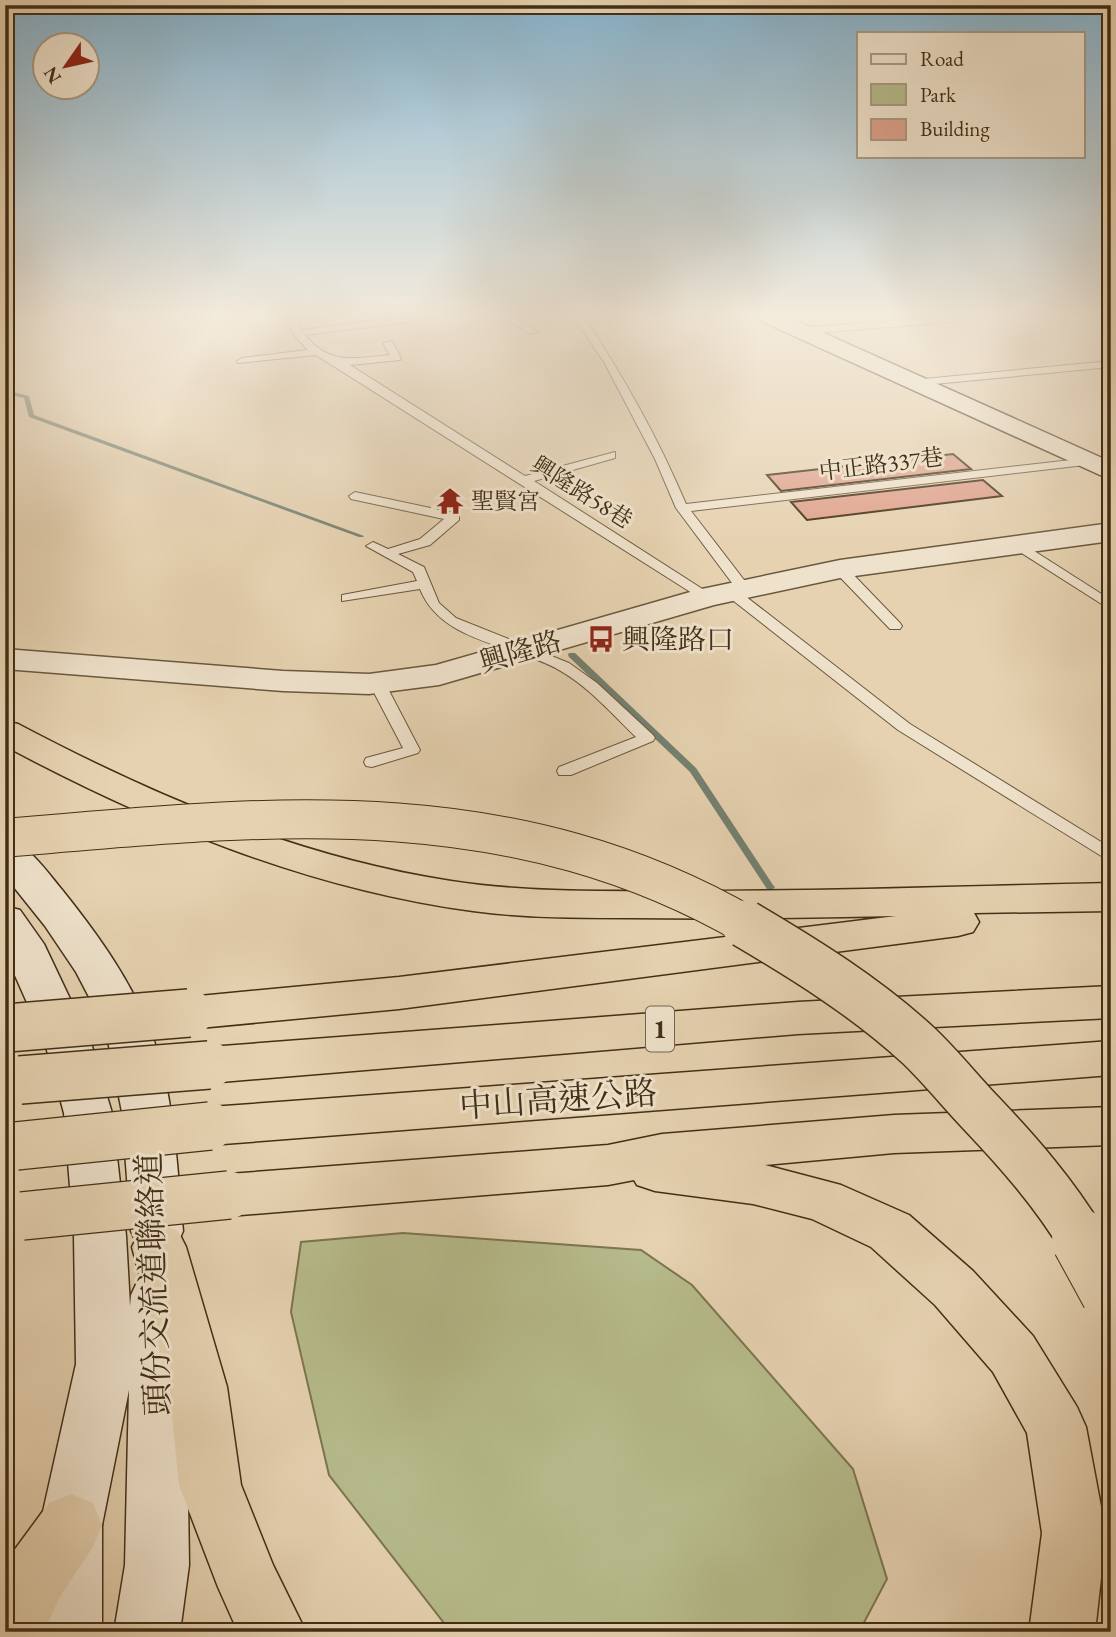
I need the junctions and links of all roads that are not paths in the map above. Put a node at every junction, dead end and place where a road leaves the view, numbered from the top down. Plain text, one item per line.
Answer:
1 (385, 392) edge
2 (626, 392) edge
3 (934, 392) edge
4 (611, 455) dead end
5 (1085, 461) junction
6 (1111, 472) edge
7 (524, 480) junction
8 (355, 496) dead end
9 (682, 508) junction
10 (1111, 532) edge
11 (1017, 544) junction
12 (373, 546) dead end
13 (387, 553) junction
14 (840, 569) junction
15 (424, 584) junction
16 (727, 592) junction
17 (347, 598) dead end
18 (1111, 606) edge
19 (895, 626) dead end
20 (525, 650) junction
21 (5, 659) edge
22 (377, 683) junction
23 (5, 732) edge
24 (372, 762) dead end
25 (565, 771) dead end
26 (5, 838) edge
27 (5, 851) edge
28 (1111, 856) edge
29 (1111, 897) edge
30 (1111, 914) edge
31 (5, 920) edge
32 (1111, 1002) edge
33 (6, 1028) edge
34 (1111, 1058) edge
35 (12, 1081) edge
36 (1111, 1126) edge
37 (11, 1146) edge
38 (608, 1165) junction
39 (14, 1217) edge
40 (159, 1247) junction
41 (1111, 1293) edge
42 (71, 1525) junction
43 (10, 1632) edge
44 (69, 1632) edge
45 (147, 1632) edge
46 (273, 1632) edge
47 (1062, 1632) edge

1 - 7 lane, 興隆路58巷
2 - 9 lane
3 - 5 main road
4 - 7 lane
5 - 6 main road
5 - 9 lane, 中正路337巷
7 - 16 lane, 興隆路58巷
8 - 13 lane
9 - 16 lane
10 - 11 main road, 興隆路
11 - 14 main road, 興隆路
11 - 18 lane
12 - 13 lane
13 - 15 lane
14 - 16 main road, 興隆路
14 - 19 lane
15 - 17 lane
15 - 20 lane
16 - 20 main road, 興隆路
16 - 28 lane
20 - 22 main road, 興隆路
20 - 25 lane
21 - 22 main road, 興隆路
22 - 24 lane
23 - 29 highway
26 - 41 highway, bridge
27 - 40 main road, 頭份交流道聯絡道
30 - 33 highway, bridge
31 - 42 main road, 頭份交流道聯絡道
32 - 35 highway, 中山高速公路 / 1, bridge
34 - 37 highway, 中山高速公路 / 1, bridge
36 - 38 highway
38 - 39 highway, bridge
38 - 47 highway
40 - 45 main road, 頭份交流道聯絡道
40 - 46 highway
42 - 43 highway
42 - 44 main road, 頭份交流道聯絡道

